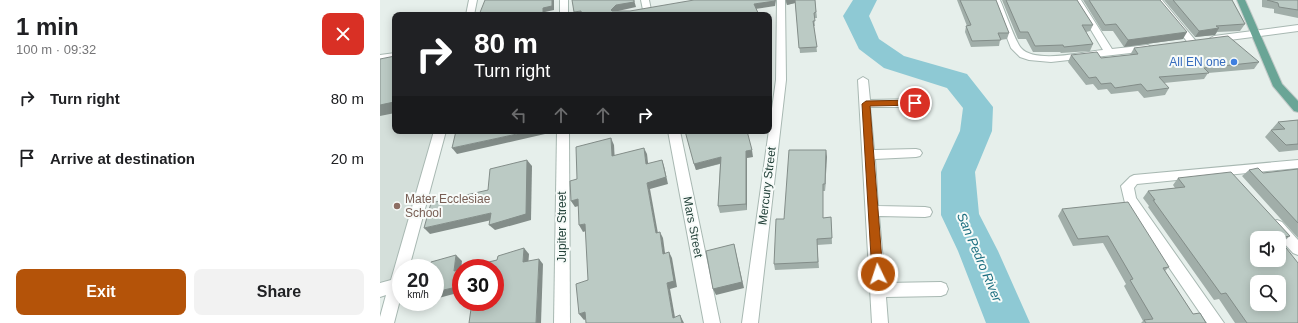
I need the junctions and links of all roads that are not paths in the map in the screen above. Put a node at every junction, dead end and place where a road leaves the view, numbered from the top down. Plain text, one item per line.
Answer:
1 (473, 0) edge
2 (564, 0) edge
3 (645, 0) edge
4 (781, 0) edge
5 (996, 0) edge
6 (1077, 0) edge
7 (1158, 0) edge
8 (1241, 0) edge
9 (647, 11) edge
10 (471, 12) edge
11 (564, 12) edge
12 (774, 25) edge
13 (1298, 28) edge
14 (1255, 34) junction
15 (1154, 47) edge
16 (1109, 53) junction
17 (392, 56) edge
18 (380, 58) edge
19 (863, 80) dead end
20 (915, 103) dead end
21 (866, 104) junction
22 (1298, 108) edge
23 (439, 134) edge
24 (563, 134) edge
25 (675, 134) edge
26 (916, 153) dead end
27 (869, 154) junction
28 (1298, 164) edge
29 (1228, 171) junction
30 (1238, 182) edge
31 (873, 211) junction
32 (925, 212) dead end
33 (1268, 215) edge
34 (1298, 249) edge
35 (403, 259) edge
36 (392, 287) edge
37 (941, 289) dead end
38 (380, 290) edge
39 (878, 290) junction
40 (392, 298) edge
41 (386, 323) edge
42 (562, 323) edge
43 (712, 323) edge
44 (750, 323) edge
45 (880, 323) edge
46 (1216, 323) edge

1 - 10 street
2 - 11 street
3 - 9 street
4 - 12 street, Mercury Street
5 - 16 street
6 - 16 street
7 - 14 street
8 - 14 main road
12 - 44 street, Mercury Street
13 - 14 street
14 - 22 main road
15 - 16 street
17 - 18 street
19 - 21 street
20 - 21 street
21 - 27 street
23 - 35 street
24 - 42 street, Jupiter Street
25 - 43 street, Mars Street
26 - 27 street
27 - 31 street
28 - 29 street
29 - 30 street
29 - 46 street
31 - 32 street
31 - 39 street
33 - 34 street
36 - 38 street
37 - 39 street
39 - 45 street
40 - 41 street

